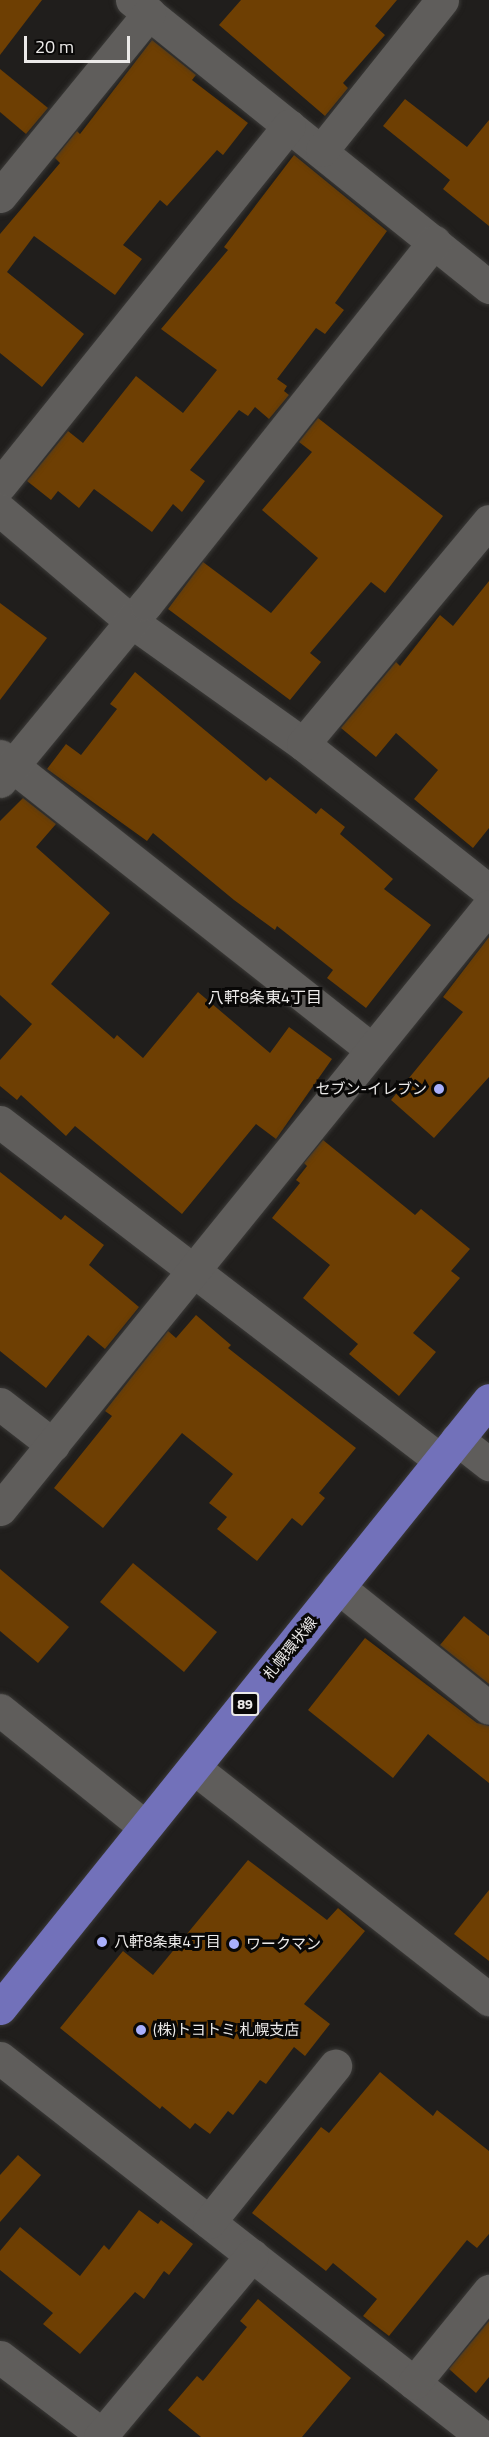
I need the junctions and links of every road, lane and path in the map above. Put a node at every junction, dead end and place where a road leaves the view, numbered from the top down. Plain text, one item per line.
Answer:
1 (442, 0) edge
2 (140, 7) edge
3 (289, 126) junction
4 (322, 150) junction
5 (0, 196) edge
6 (434, 242) junction
7 (489, 287) edge
8 (0, 485) edge
9 (0, 510) edge
10 (489, 521) edge
11 (132, 622) junction
12 (303, 744) junction
13 (4, 767) edge
14 (489, 891) edge
15 (489, 906) edge
16 (372, 1050) junction
17 (0, 1122) edge
18 (192, 1273) junction
19 (489, 1400) edge
20 (0, 1404) edge
21 (53, 1445) junction
22 (449, 1449) junction
23 (489, 1464) edge
24 (0, 1509) edge
25 (338, 1587) junction
26 (489, 1708) edge
27 (0, 1710) edge
28 (194, 1768) junction
29 (145, 1827) junction
30 (489, 1999) edge
31 (0, 2008) edge
32 (0, 2058) edge
33 (335, 2066) dead end
34 (209, 2222) junction
35 (252, 2255) junction
36 (489, 2291) edge
37 (0, 2357) edge
38 (414, 2384) junction
39 (102, 2436) edge
40 (483, 2437) edge

1 - 4 street
2 - 3 street
2 - 5 street
3 - 4 street
3 - 8 street
4 - 6 street
6 - 7 street
6 - 11 street
9 - 11 street
10 - 12 street
11 - 12 street
11 - 13 street
12 - 14 street
13 - 16 street
15 - 16 street
16 - 18 street
17 - 18 street
18 - 21 street
18 - 22 street
19 - 22 main road, 札幌環状線 / 89
20 - 21 street
21 - 24 street
22 - 23 street
22 - 25 main road, 札幌環状線 / 89
25 - 26 street
25 - 28 main road, 札幌環状線 / 89
27 - 29 street
28 - 29 main road, 札幌環状線 / 89
28 - 30 street
29 - 31 main road, 札幌環状線 / 89
32 - 34 street
33 - 34 street
34 - 35 street
35 - 38 street
35 - 39 street
36 - 38 street
37 - 39 street
38 - 40 street

